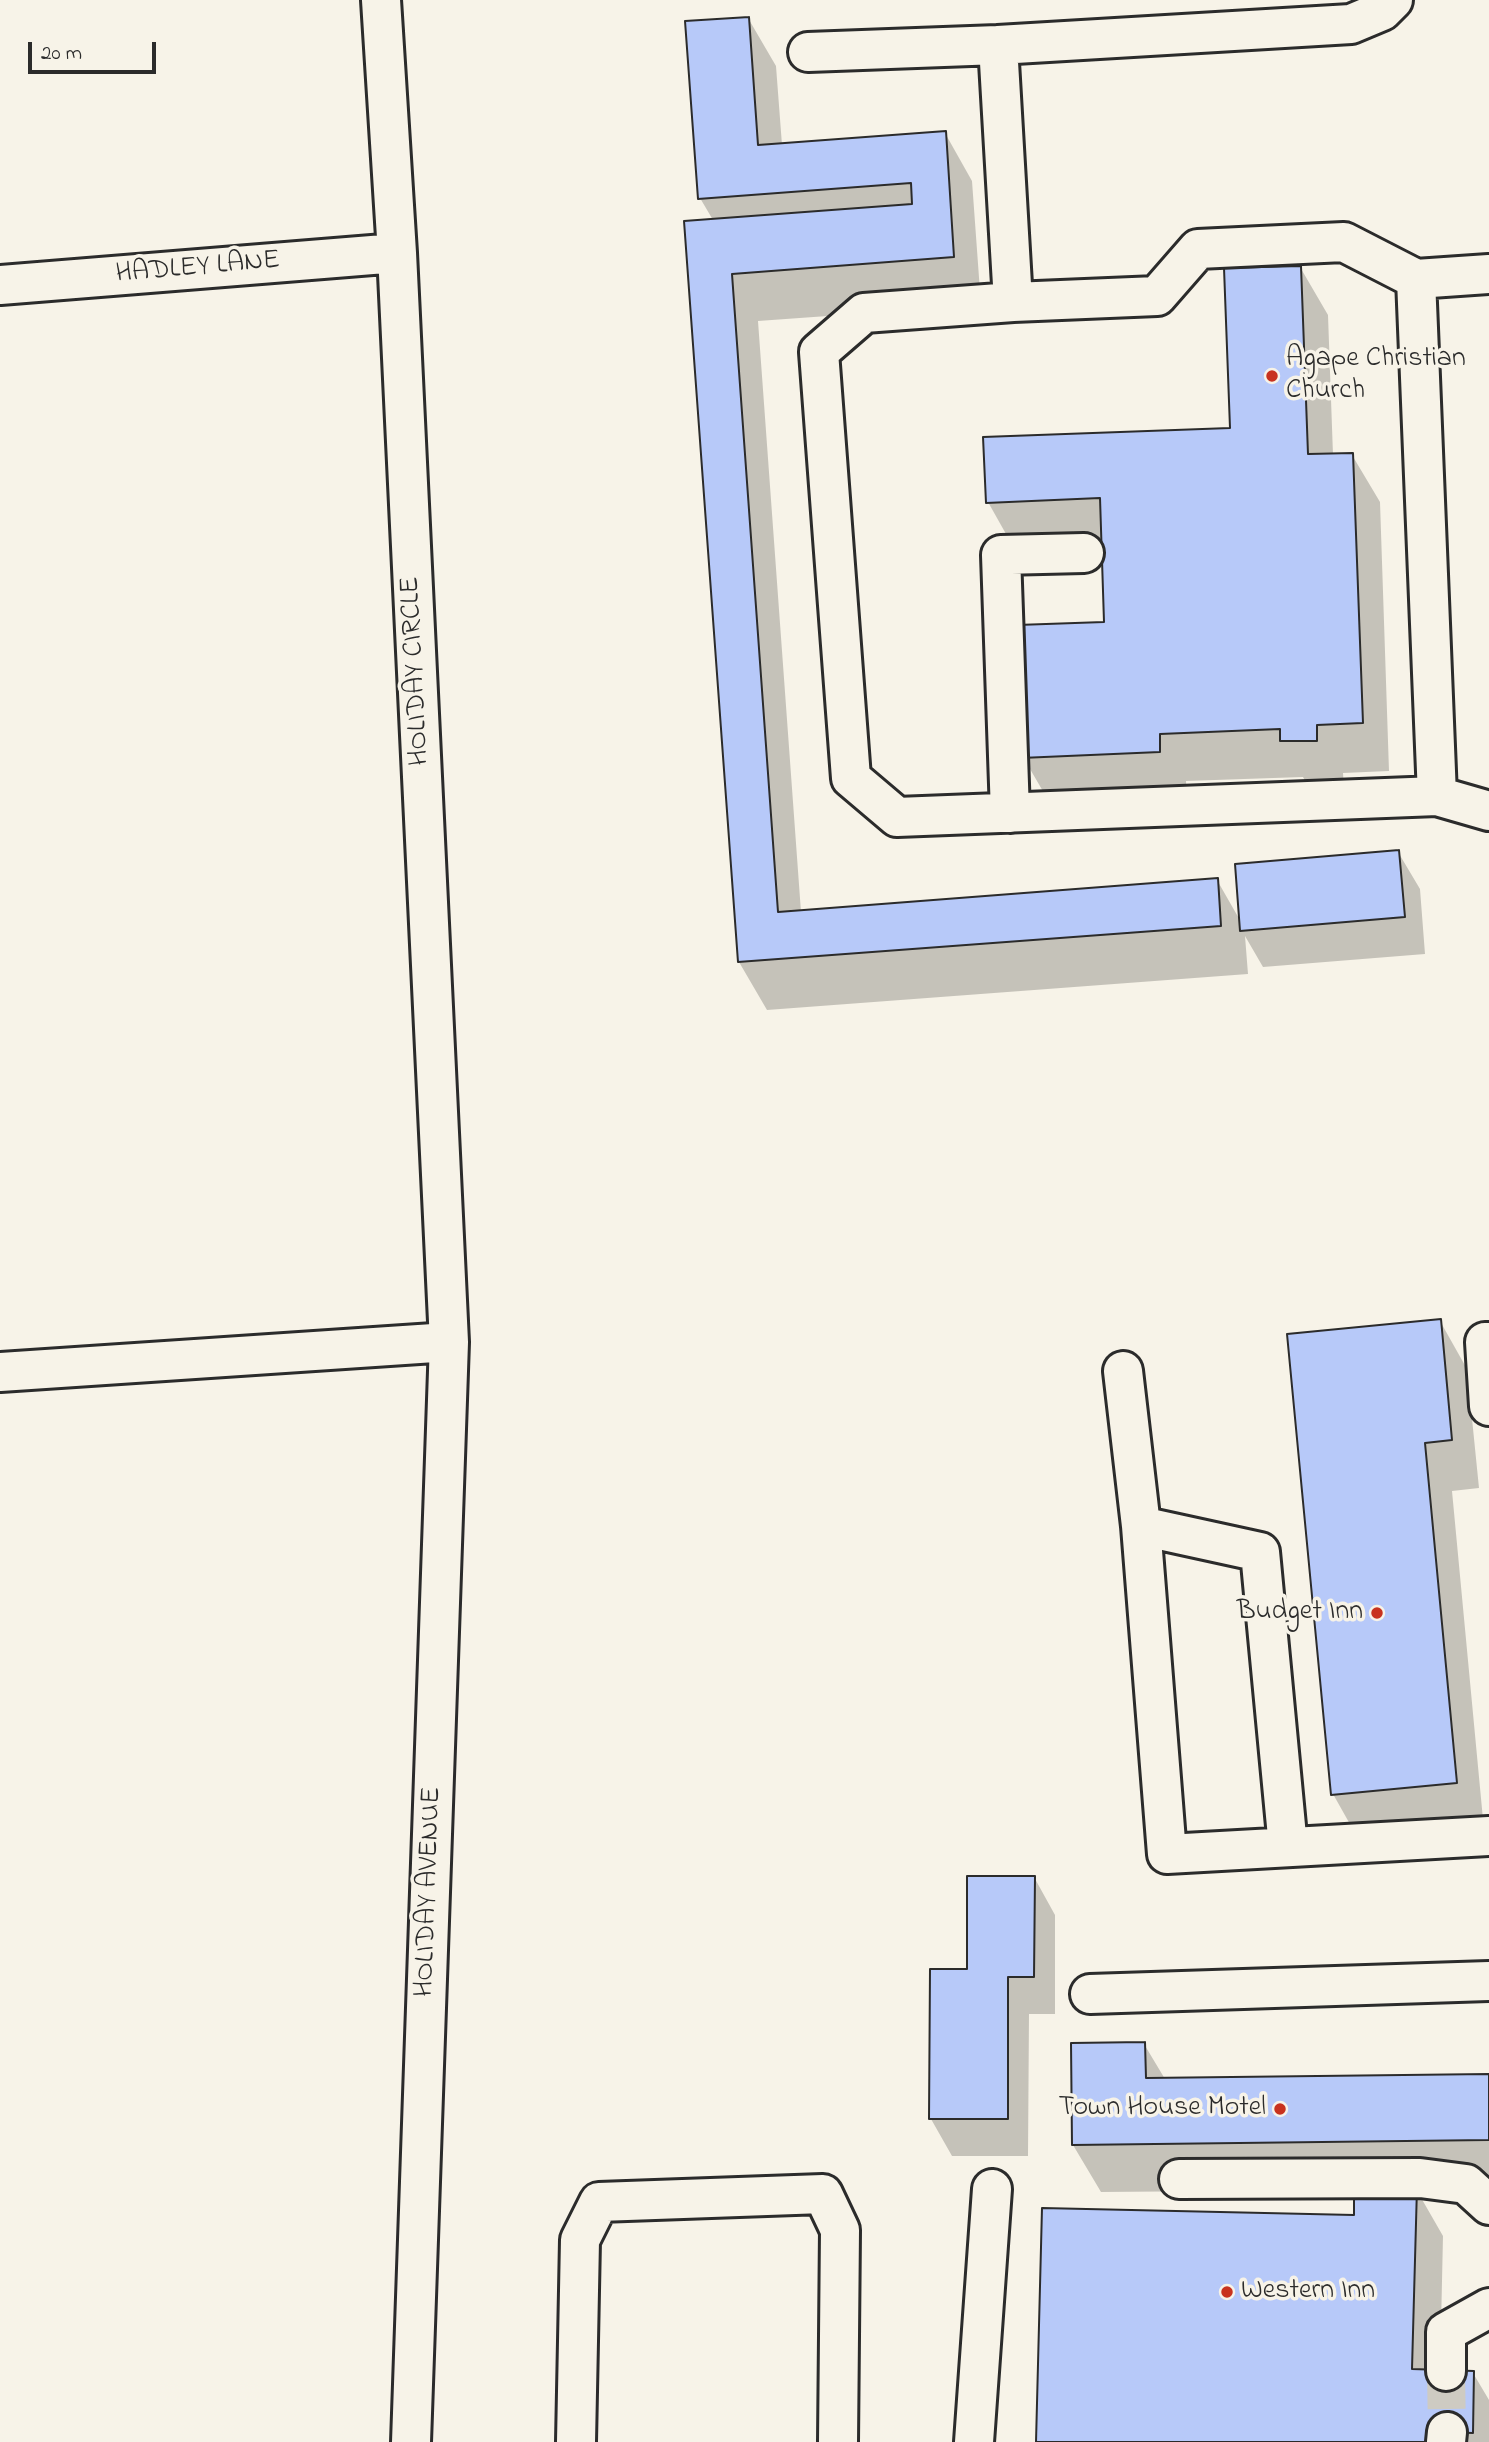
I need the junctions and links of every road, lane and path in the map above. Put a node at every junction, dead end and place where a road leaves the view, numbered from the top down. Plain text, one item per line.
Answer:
1 (382, 0) edge
2 (1393, 0) edge
3 (998, 45) junction
4 (808, 52) dead end
5 (397, 253) junction
6 (1489, 274) edge
7 (1416, 279) junction
8 (0, 285) edge
9 (1013, 302) junction
10 (1084, 553) dead end
11 (1437, 796) junction
12 (1489, 811) edge
13 (1010, 813) junction
14 (449, 1342) junction
15 (1489, 1342) edge
16 (1123, 1371) dead end
17 (0, 1373) edge
18 (1489, 1406) edge
19 (1141, 1526) junction
20 (1489, 1836) edge
21 (1289, 1847) junction
22 (1489, 1981) edge
23 (1090, 1994) dead end
24 (1179, 2179) dead end
25 (992, 2189) dead end
26 (1489, 2205) edge
27 (1489, 2308) edge
28 (1446, 2371) tunnel mouth
29 (411, 2442) edge
30 (576, 2442) edge
31 (838, 2442) edge
32 (974, 2442) edge

1 - 5 street, HOLIDAY CIRCLE
2 - 3 street
3 - 4 street
3 - 9 street
5 - 8 street, HADLEY LANE
5 - 14 street, HOLIDAY CIRCLE
6 - 7 street
7 - 9 street
7 - 11 street
9 - 13 street
10 - 13 street
11 - 12 street
11 - 13 street
14 - 17 street
14 - 29 street, HOLIDAY AVENUE
15 - 18 street
16 - 19 street
19 - 21 street
19 - 21 street
20 - 21 street
22 - 23 street
24 - 26 street
25 - 32 street
27 - 28 street
30 - 31 street

